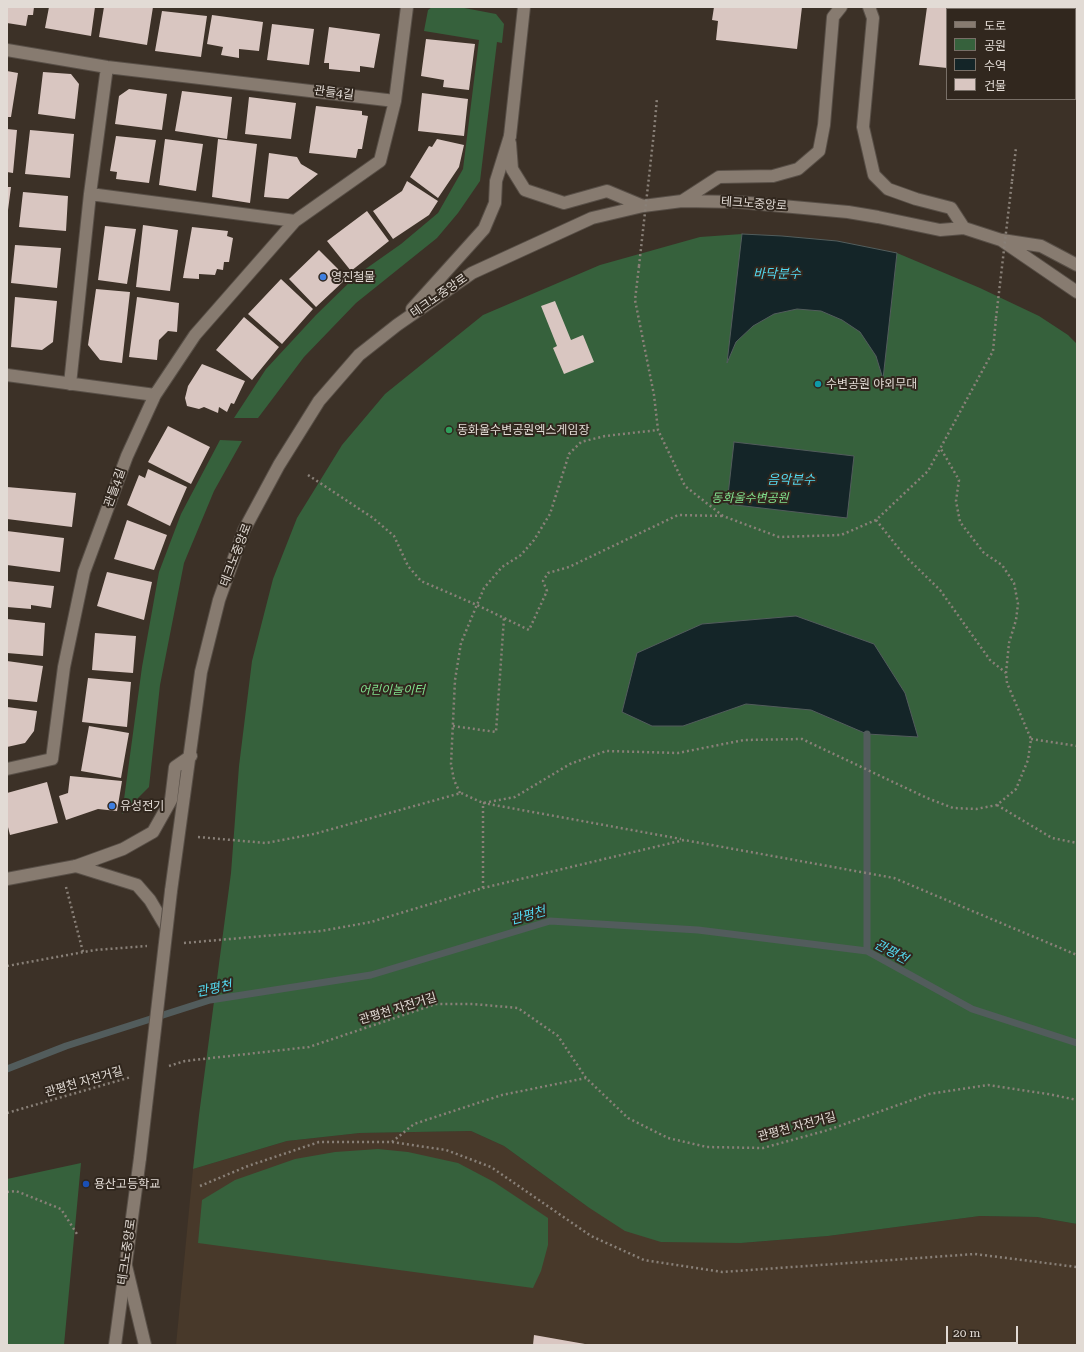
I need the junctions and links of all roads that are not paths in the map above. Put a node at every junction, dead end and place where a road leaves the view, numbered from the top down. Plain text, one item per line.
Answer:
1 (407, 7) edge
2 (524, 7) edge
3 (842, 7) edge
4 (869, 7) edge
5 (7, 50) edge
6 (106, 67) junction
7 (395, 101) junction
8 (510, 136) junction
9 (90, 194) junction
10 (682, 201) junction
11 (643, 206) junction
12 (295, 221) junction
13 (964, 228) junction
14 (1001, 240) junction
15 (1077, 265) edge
16 (1077, 292) edge
17 (397, 325) junction
18 (7, 375) edge
19 (70, 384) junction
20 (155, 395) junction
21 (190, 756) junction
22 (7, 770) edge
23 (76, 866) junction
24 (7, 879) edge
25 (166, 927) junction
26 (126, 1265) junction
27 (115, 1345) edge
28 (145, 1345) edge

1 - 7 main road
2 - 8 main road
3 - 10 main road
4 - 13 main road
5 - 6 main road, 관들4길
6 - 7 main road, 관들4길
6 - 9 main road
7 - 12 main road, 관들4길
8 - 11 main road
8 - 17 main road
9 - 12 main road
9 - 19 main road
10 - 11 main road, 테크노중앙로
10 - 13 main road, 테크노중앙로
11 - 17 main road, 테크노중앙로
12 - 20 main road, 관들4길
13 - 14 main road, 테크노중앙로
14 - 15 main road
14 - 16 main road, 테크노중앙로
17 - 21 main road, 테크노중앙로
18 - 19 main road
19 - 20 main road
20 - 22 main road, 관들4길
21 - 23 main road
21 - 25 main road, 테크노중앙로, bridge
23 - 24 main road
23 - 25 main road
25 - 26 main road, 테크노중앙로, bridge
26 - 27 main road, 테크노중앙로
26 - 28 main road

